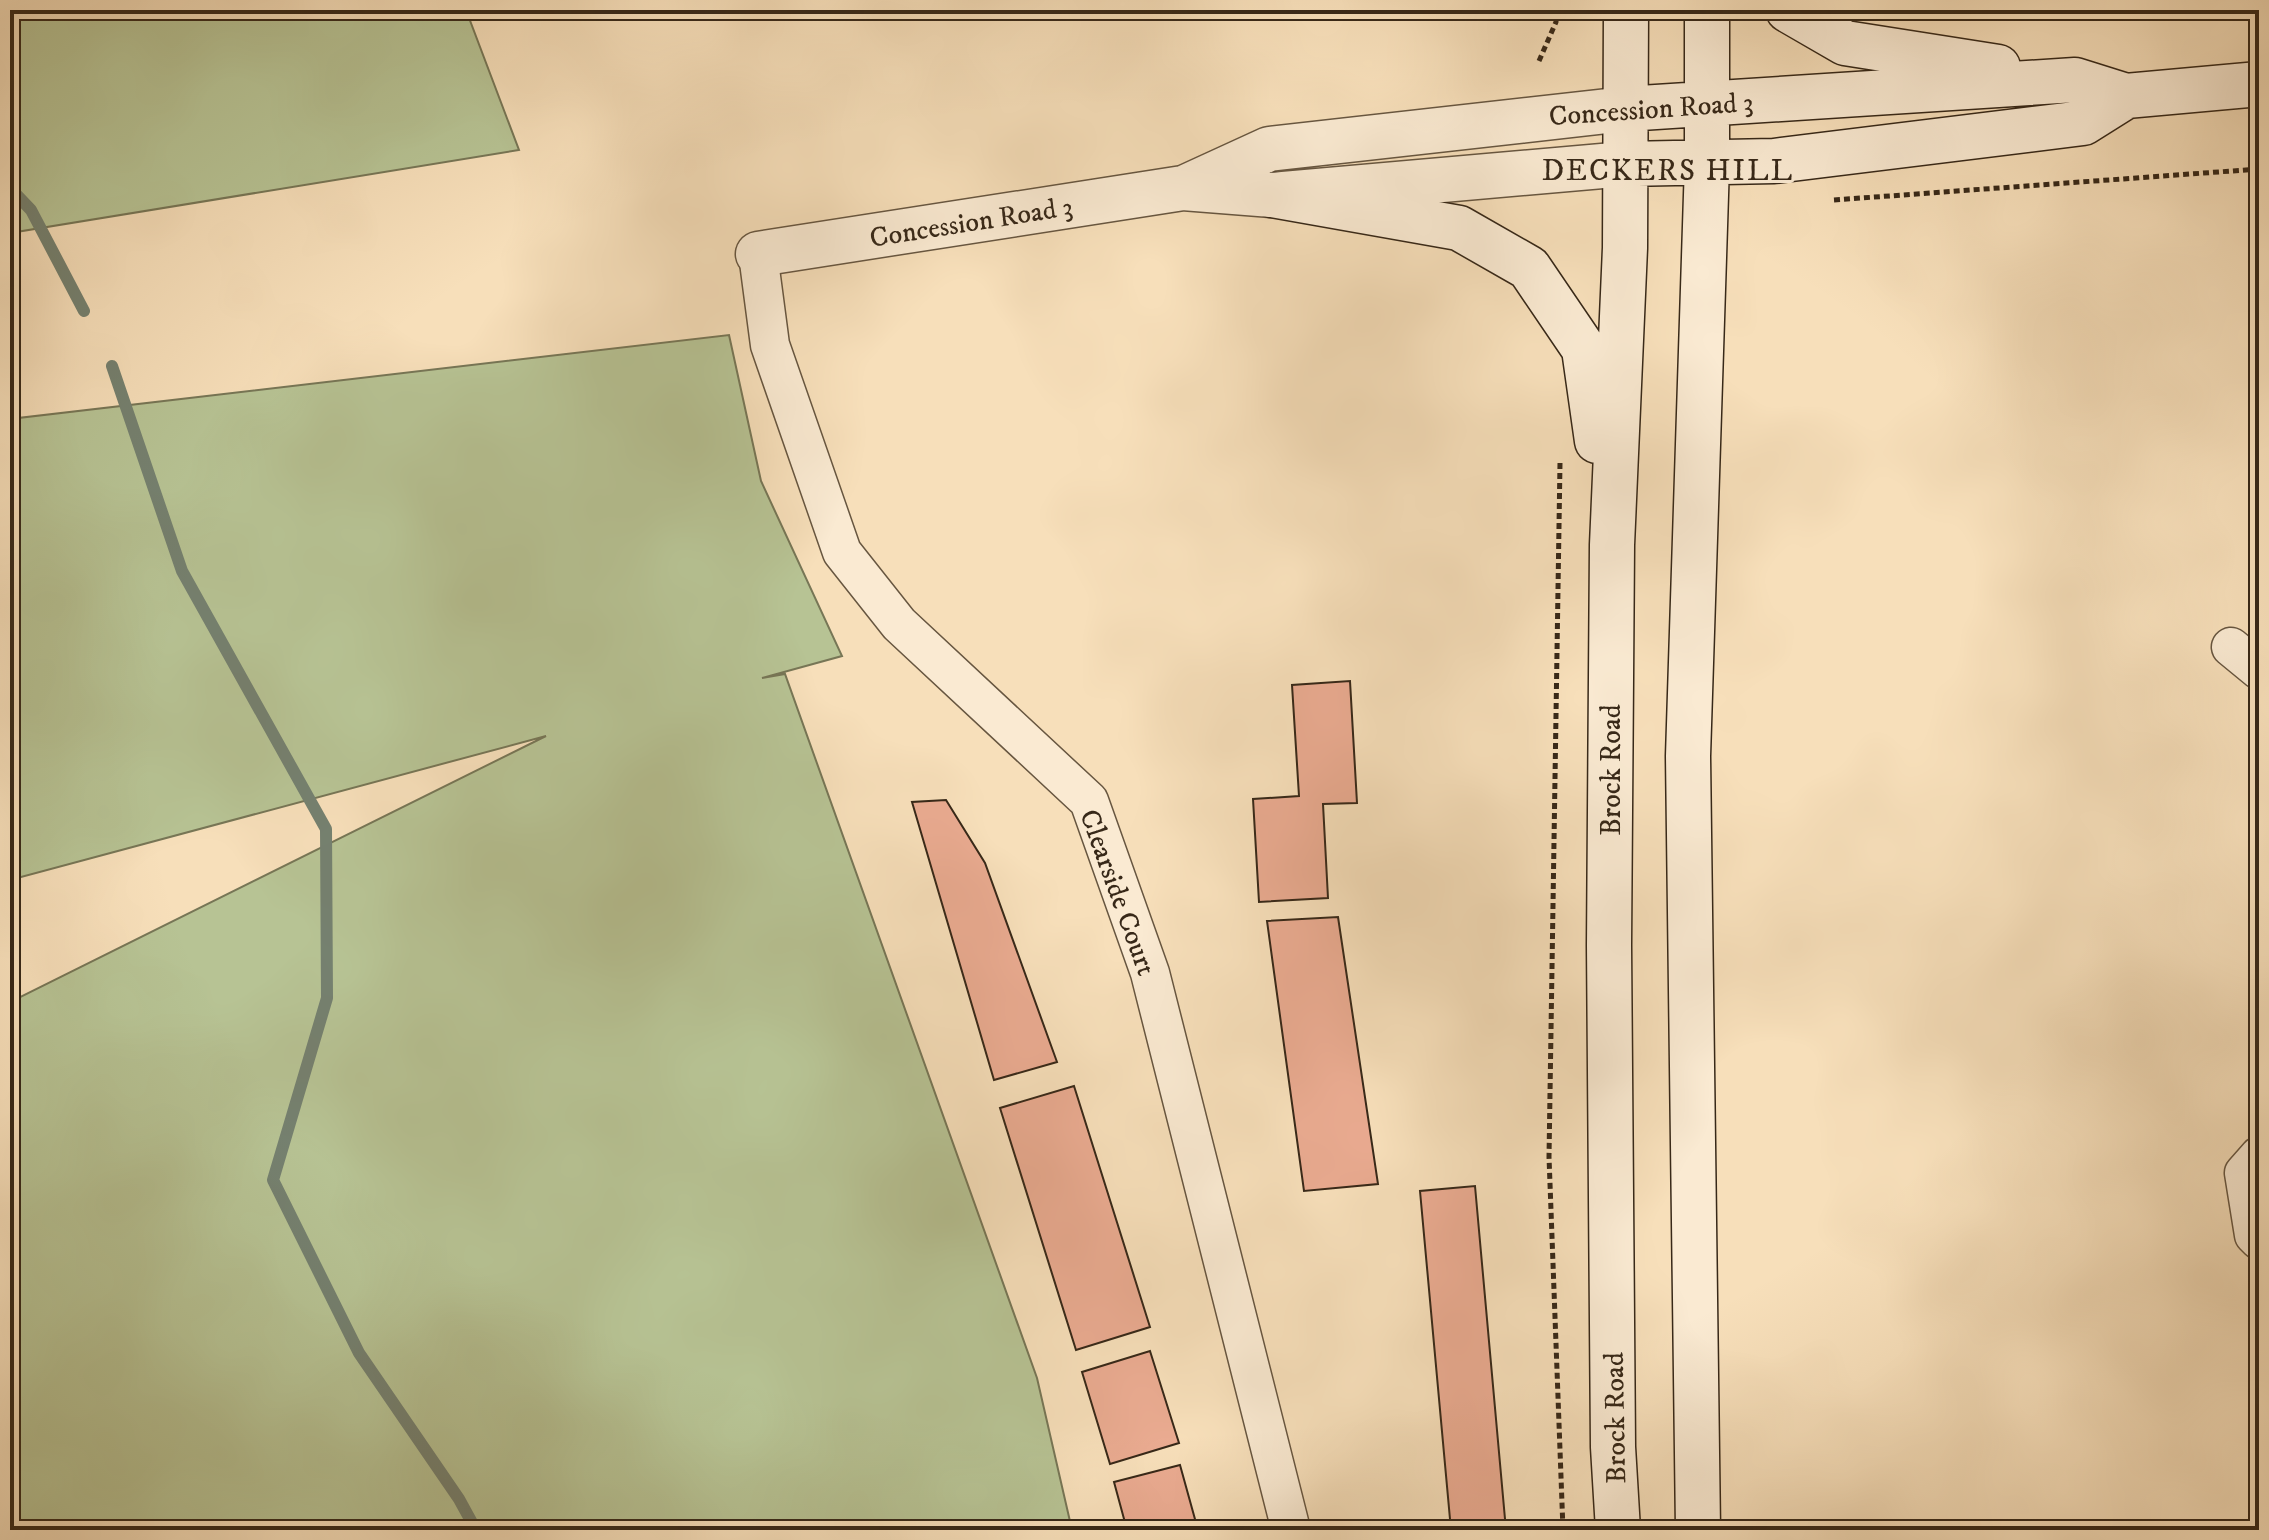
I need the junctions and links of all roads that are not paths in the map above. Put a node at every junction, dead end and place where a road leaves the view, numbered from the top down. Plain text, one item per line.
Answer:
1 (1626, 10) edge
2 (1707, 10) edge
3 (1788, 10) edge
4 (2075, 80) junction
5 (2259, 84) edge
6 (2126, 96) junction
7 (1706, 103) junction
8 (1625, 109) junction
9 (1625, 164) junction
10 (1707, 164) junction
11 (1183, 188) junction
12 (1272, 195) junction
13 (758, 254) joint
14 (1612, 545) junction
15 (2259, 1156) edge
16 (2259, 1240) edge
17 (1291, 1530) edge
18 (1618, 1530) edge
19 (1698, 1530) edge

1 - 8 main road, Brock Road
2 - 7 main road
3 - 4 main road
4 - 6 main road, Concession Road 3
4 - 7 main road, Concession Road 3
5 - 6 main road, Concession Road 3
6 - 10 main road, Concession Road 3
7 - 8 main road, Concession Road 3
7 - 10 main road
8 - 9 main road, Brock Road
8 - 11 main road, Concession Road 3
9 - 10 main road, Concession Road 3
9 - 12 main road, Concession Road 3
9 - 14 main road, Brock Road
10 - 19 main road
11 - 12 main road, Concession Road 3
11 - 13 main road, Concession Road 3
12 - 14 main road
13 - 17 street, Clearside Court
14 - 18 main road, Brock Road
15 - 16 street

